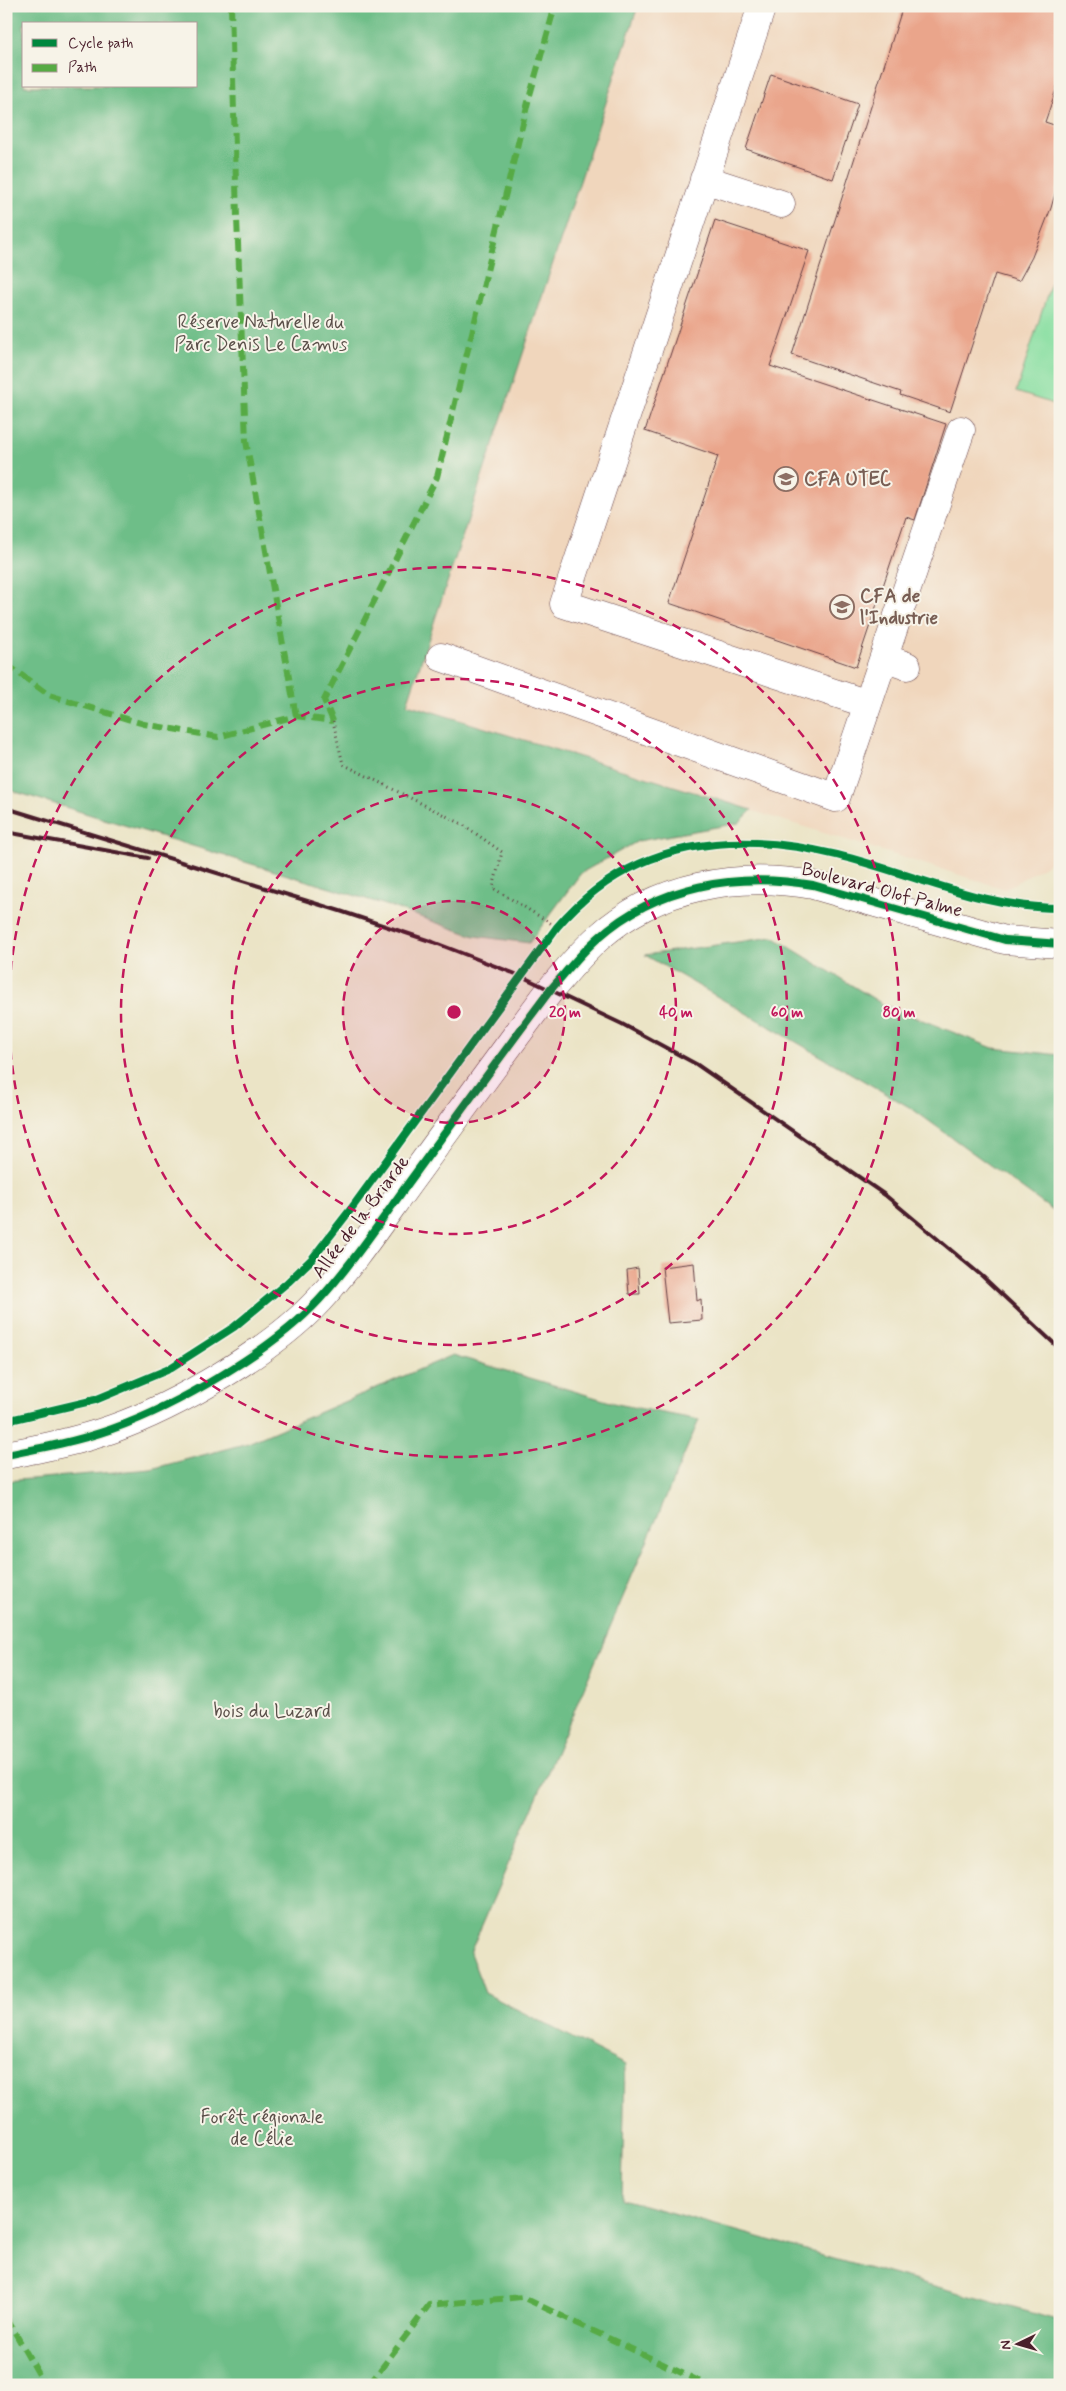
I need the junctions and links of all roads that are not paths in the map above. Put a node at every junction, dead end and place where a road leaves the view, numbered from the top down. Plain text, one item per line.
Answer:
1 (762, 6) edge
2 (704, 179) junction
3 (782, 204) dead end
4 (961, 430) dead end
5 (441, 656) dead end
6 (868, 704) junction
7 (1060, 944) edge
8 (551, 989) joint
9 (6, 1455) edge

1 - 2 street
2 - 3 street
2 - 6 street
4 - 6 street
5 - 6 street
7 - 8 street, Boulevard Olof Palme
8 - 9 street, Allée de la Briarde

